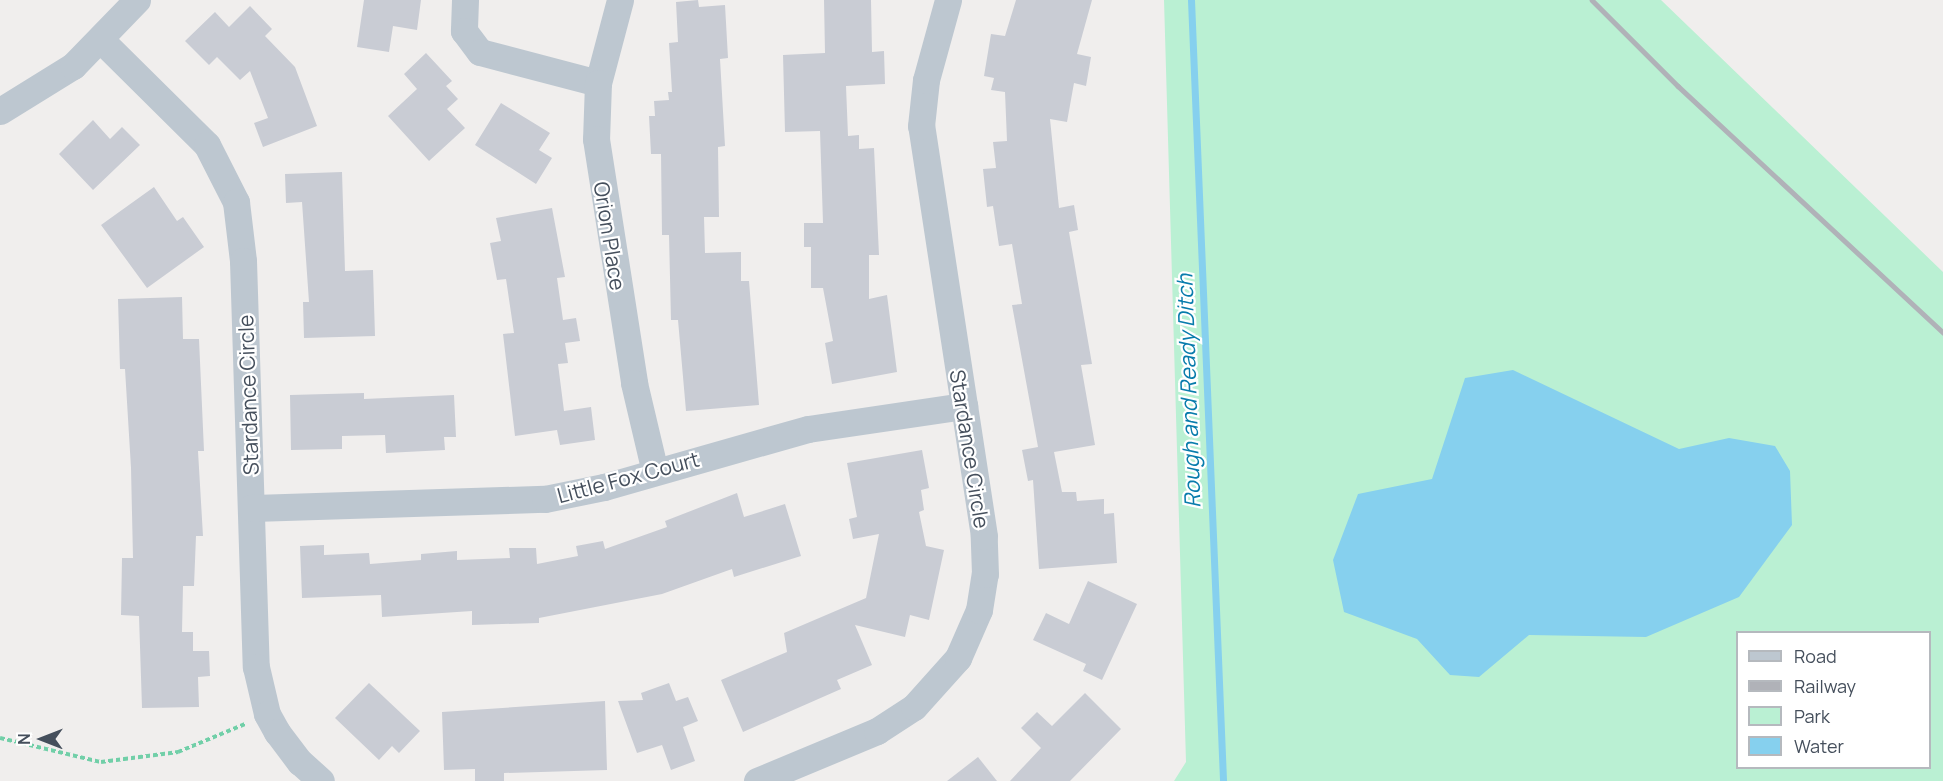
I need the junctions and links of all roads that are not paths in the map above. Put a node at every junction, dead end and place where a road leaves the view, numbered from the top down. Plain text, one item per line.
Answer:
1 (137, 0) edge
2 (465, 0) edge
3 (620, 0) edge
4 (948, 0) edge
5 (101, 40) junction
6 (598, 83) junction
7 (0, 111) edge
8 (963, 406) junction
9 (655, 472) junction
10 (251, 508) junction
11 (321, 781) edge
12 (757, 781) edge

1 - 5 street
2 - 6 street
3 - 6 street, Orion Place
4 - 8 street, Stardance Circle
5 - 7 street
5 - 10 street, Stardance Circle
6 - 9 street, Orion Place
8 - 9 street, Little Fox Court
8 - 12 street, Stardance Circle
9 - 10 street, Little Fox Court
10 - 11 street, Stardance Circle

